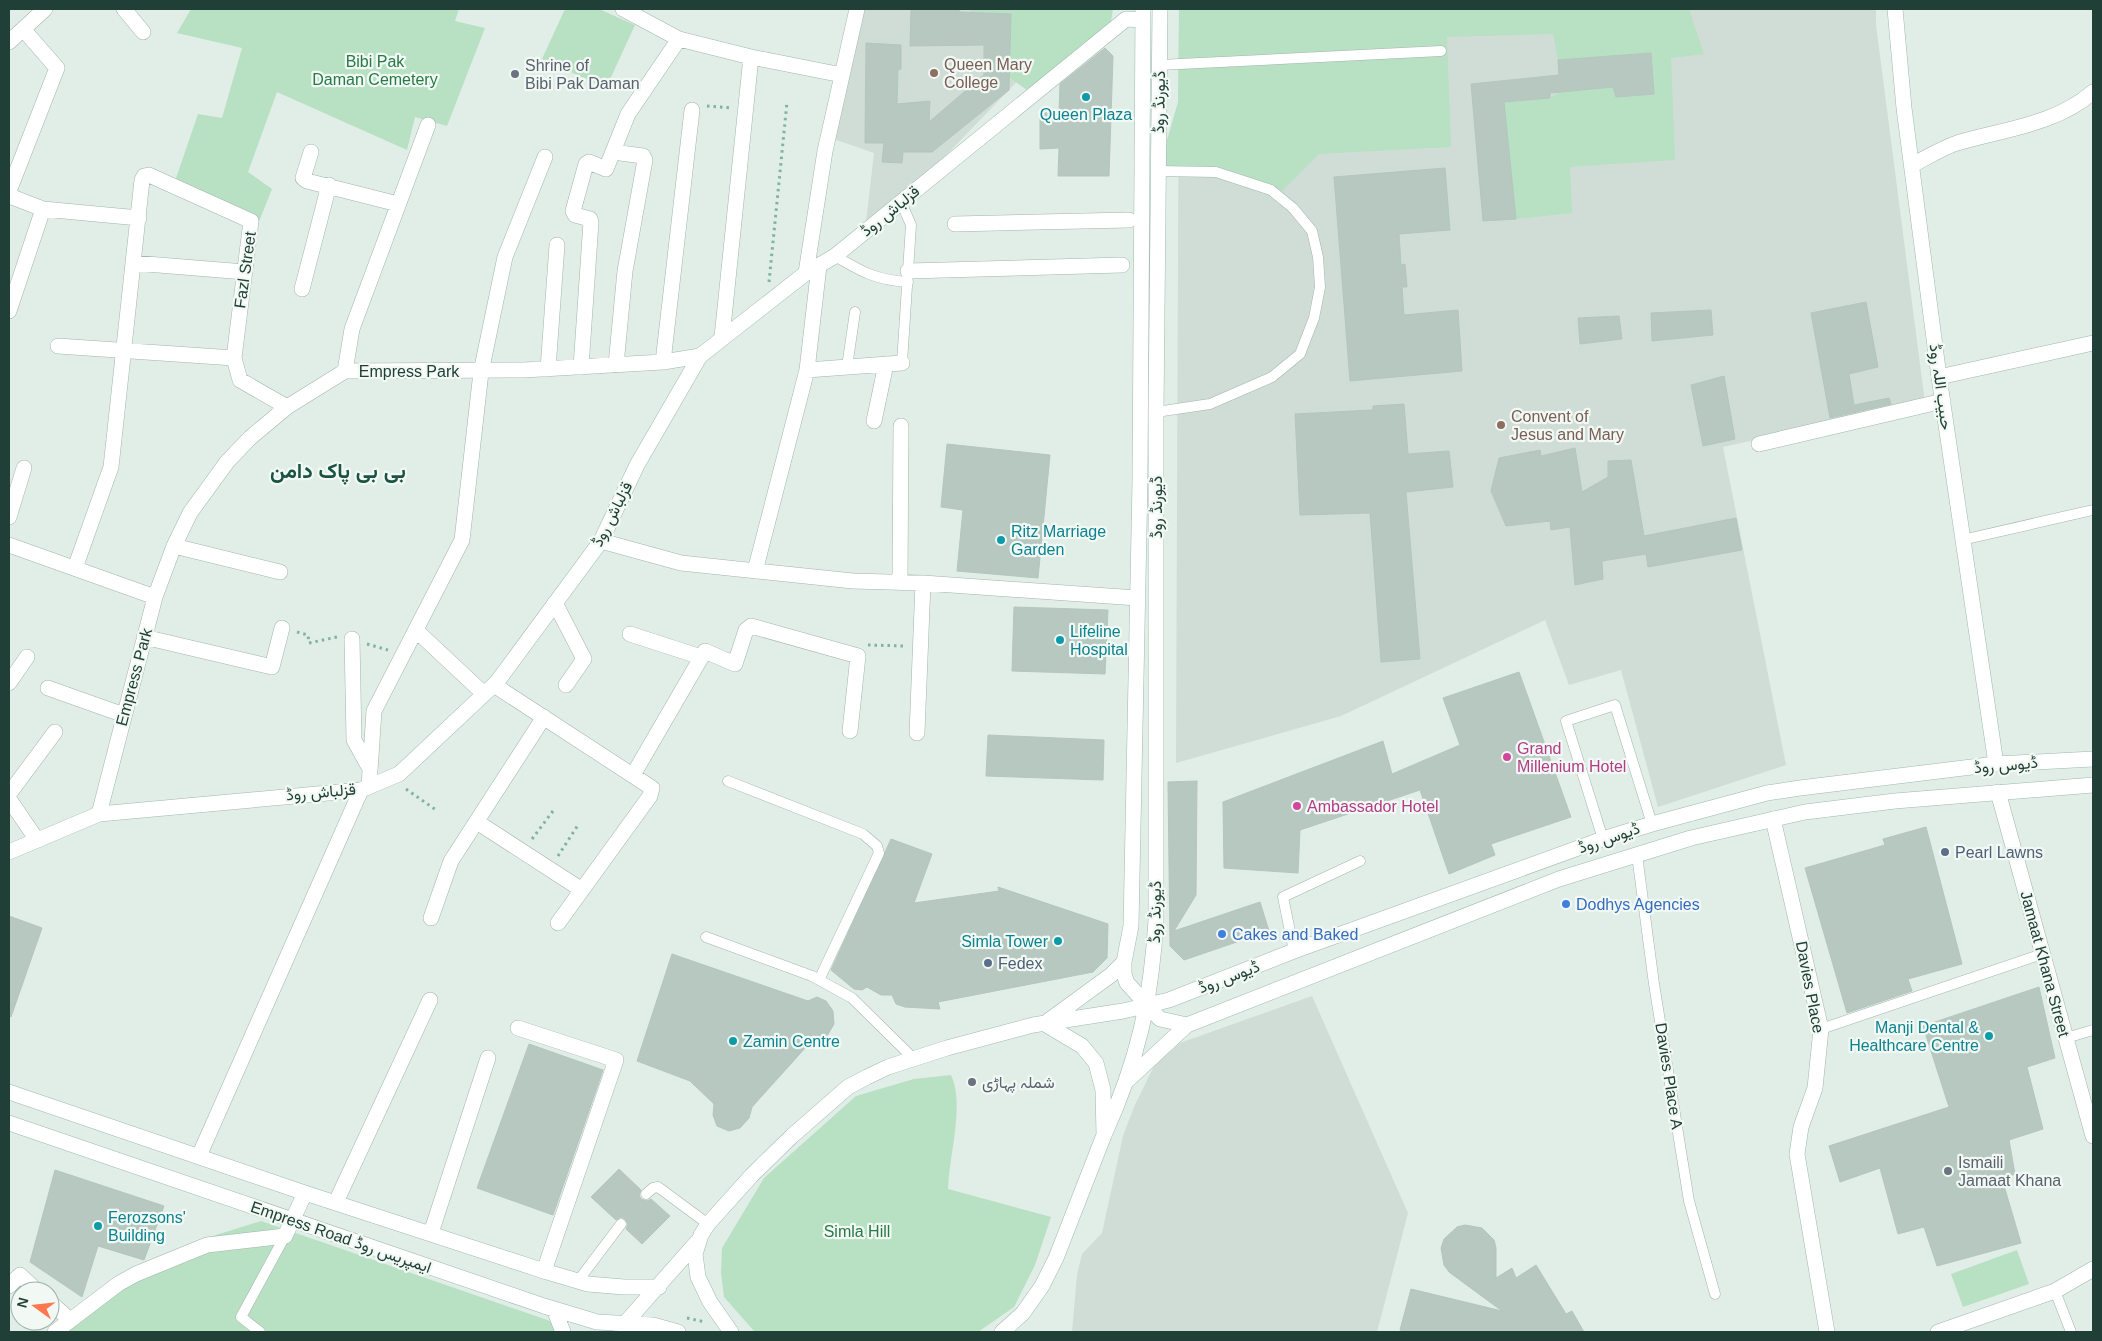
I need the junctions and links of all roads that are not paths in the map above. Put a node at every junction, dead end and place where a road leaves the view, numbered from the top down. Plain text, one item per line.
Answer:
1 (45, 9) edge
2 (124, 9) edge
3 (623, 9) edge
4 (857, 9) edge
5 (1160, 9) edge
6 (1895, 9) edge
7 (1143, 14) edge
8 (23, 29) junction
9 (143, 32) dead end
10 (679, 39) junction
11 (9, 42) edge
12 (1441, 51) dead end
13 (752, 58) junction
14 (1159, 65) junction
15 (842, 75) junction
16 (2093, 92) edge
17 (692, 110) road end
18 (428, 125) dead end
19 (311, 152) dead end
20 (613, 152) junction
21 (545, 157) dead end
22 (1912, 165) junction
23 (1158, 171) junction
24 (328, 185) junction
25 (9, 192) edge
26 (901, 202) junction
27 (398, 204) junction
28 (43, 209) junction
29 (139, 218) junction
30 (1129, 220) dead end
31 (955, 224) dead end
32 (557, 245) dead end
33 (834, 256) junction
34 (134, 263) junction
35 (1122, 265) dead end
36 (812, 269) junction
37 (245, 272) junction
38 (908, 276) junction
39 (14, 277) edge
40 (302, 289) dead end
41 (9, 311) edge
42 (855, 312) dead end
43 (722, 337) junction
44 (2093, 343) edge
45 (58, 346) dead end
46 (124, 350) junction
47 (700, 356) junction
48 (234, 358) junction
49 (663, 362) junction
50 (902, 363) joint
51 (886, 364) junction
52 (616, 365) junction
53 (581, 367) junction
54 (847, 367) junction
55 (548, 369) junction
56 (807, 370) junction
57 (345, 371) junction
58 (481, 372) junction
59 (1939, 376) junction
60 (1943, 401) junction
61 (287, 407) junction
62 (1156, 412) junction
63 (874, 421) dead end
64 (901, 426) dead end
65 (1759, 444) dead end
66 (24, 468) dead end
67 (2093, 510) edge
68 (9, 517) edge
69 (601, 540) junction
70 (1962, 540) junction
71 (9, 545) edge
72 (174, 546) junction
73 (75, 568) junction
74 (755, 571) junction
75 (280, 572) dead end
76 (900, 582) junction
77 (924, 583) junction
78 (155, 597) junction
79 (1137, 598) junction
80 (555, 603) junction
81 (282, 628) dead end
82 (420, 634) dead end
83 (630, 634) dead end
84 (144, 637) junction
85 (352, 639) dead end
86 (27, 657) dead end
87 (701, 657) junction
88 (9, 682) edge
89 (566, 685) dead end
90 (48, 688) dead end
91 (489, 690) junction
92 (124, 714) junction
93 (544, 717) junction
94 (850, 731) dead end
95 (55, 732) dead end
96 (917, 733) dead end
97 (2093, 759) edge
98 (1996, 764) junction
99 (370, 769) junction
100 (632, 775) junction
101 (728, 781) dead end
102 (2093, 784) edge
103 (365, 788) junction
104 (1998, 792) junction
105 (9, 794) edge
106 (9, 799) edge
107 (98, 814) junction
108 (1773, 820) junction
109 (477, 822) junction
110 (1652, 824) junction
111 (1603, 839) junction
112 (37, 840) junction
113 (9, 852) edge
114 (1637, 855) junction
115 (1360, 861) dead end
116 (582, 890) junction
117 (431, 918) dead end
118 (558, 923) dead end
119 (706, 937) dead end
120 (1294, 951) junction
121 (2042, 954) junction
122 (1124, 962) junction
123 (820, 980) junction
124 (430, 1000) dead end
125 (1146, 1005) junction
126 (1045, 1024) junction
127 (1186, 1025) junction
128 (518, 1028) dead end
129 (1821, 1029) junction
130 (2093, 1030) edge
131 (2066, 1038) junction
132 (488, 1058) dead end
133 (914, 1059) junction
134 (1128, 1080) junction
135 (9, 1092) edge
136 (9, 1123) edge
137 (1104, 1135) junction
138 (2093, 1136) edge
139 (199, 1156) junction
140 (305, 1193) junction
141 (646, 1194) dead end
142 (336, 1202) junction
143 (294, 1219) junction
144 (621, 1224) dead end
145 (708, 1224) junction
146 (431, 1233) junction
147 (285, 1236) junction
148 (697, 1242) junction
149 (2093, 1268) edge
150 (544, 1271) junction
151 (14, 1281) edge
152 (26, 1281) edge
153 (578, 1281) junction
154 (658, 1287) junction
155 (2055, 1291) junction
156 (1715, 1294) dead end
157 (554, 1309) junction
158 (60, 1311) edge
159 (70, 1320) junction
160 (601, 1327) edge
161 (621, 1328) edge
162 (661, 1330) edge
163 (55, 1332) edge
164 (260, 1332) edge
165 (563, 1332) edge
166 (731, 1332) edge
167 (1002, 1332) edge
168 (1827, 1332) edge
169 (1940, 1332) edge
170 (2071, 1332) edge

1 - 8 street
2 - 9 street
3 - 10 street
4 - 15 street
5 - 14 street, ڈیورنڈ روڈ
6 - 22 street, حبیب اللہ روڈ
7 - 26 street, قزلباش روڈ
7 - 79 street, ڈیورنڈ روڈ
8 - 11 street
8 - 25 street
10 - 13 street
10 - 20 street
12 - 14 lane
13 - 15 street
13 - 43 street
14 - 23 street, ڈیورنڈ روڈ
15 - 36 street
16 - 22 street
17 - 49 street
18 - 27 street
19 - 24 street
20 - 52 street
20 - 53 street
21 - 58 street
22 - 59 street, حبیب اللہ روڈ
23 - 62 street, ڈیورنڈ روڈ
23 - 62 lane
24 - 27 street
24 - 40 street
25 - 28 street
26 - 33 street, قزلباش روڈ
26 - 38 lane
27 - 57 street
28 - 29 street
28 - 39 street
29 - 34 street
29 - 37 street, Fazl Street
30 - 31 street
32 - 55 street
33 - 36 street, قزلباش روڈ
33 - 38 lane
34 - 37 street
34 - 46 street
35 - 38 street
36 - 43 street, قزلباش روڈ
36 - 56 street
37 - 48 street, Fazl Street
38 - 50 lane
39 - 41 street
42 - 54 lane
43 - 47 street, قزلباش روڈ
44 - 59 street
45 - 46 street
46 - 48 street
46 - 73 street
47 - 49 street, Empress Park
47 - 69 street, قزلباش روڈ
48 - 61 street, Fazl Street
49 - 52 street, Empress Park
50 - 51 street
51 - 54 street
51 - 63 street
52 - 53 street, Empress Park
53 - 55 street, Empress Park
54 - 56 street
55 - 58 street, Empress Park
56 - 74 street
57 - 58 street, Empress Park
57 - 61 street, Empress Park
58 - 99 street
59 - 60 street, حبیب اللہ روڈ
60 - 65 street
60 - 70 street, حبیب اللہ روڈ
61 - 72 street, Empress Park
62 - 125 street, ڈیورنڈ روڈ
64 - 76 street
66 - 68 street
67 - 70 lane
69 - 74 street
69 - 80 street, قزلباش روڈ
70 - 98 street, حبیب اللہ روڈ
71 - 73 street
72 - 75 street
72 - 78 street, Empress Park
73 - 78 street
74 - 76 street
76 - 77 street
77 - 79 street
77 - 96 street
78 - 84 street, Empress Park
79 - 122 street, ڈیورنڈ روڈ
80 - 89 street
80 - 91 street, قزلباش روڈ
81 - 84 street
82 - 91 street
83 - 87 street
84 - 92 street, Empress Park
85 - 99 street
86 - 88 street
87 - 94 street
87 - 100 street
90 - 92 street
91 - 93 street
91 - 103 street, قزلباش روڈ
92 - 107 street, Empress Park
93 - 100 street
93 - 109 street
95 - 105 street
97 - 98 street, ڈیوس روڈ
98 - 110 street, ڈیوس روڈ
99 - 103 street
100 - 116 street
101 - 123 lane
102 - 104 street, ڈیوس روڈ
103 - 107 street, قزلباش روڈ
103 - 139 street
104 - 108 street, ڈیوس روڈ
104 - 121 street, Jamaat Khana Street
106 - 112 street
107 - 112 street, قزلباش روڈ
108 - 114 street, ڈیوس روڈ
108 - 129 street, Davies Place
109 - 116 street
109 - 117 street
110 - 111 street, ڈیوس روڈ
110 - 111 lane
111 - 120 street, ڈیوس روڈ
112 - 113 street, قزلباش روڈ
114 - 127 street, ڈیوس روڈ
114 - 156 lane, Davies Place A
115 - 120 lane
116 - 118 street
119 - 123 lane
120 - 125 street, ڈیوس روڈ
121 - 129 lane
121 - 131 street, Jamaat Khana Street
122 - 125 street, ڈیورنڈ روڈ
122 - 126 street
123 - 133 lane
124 - 142 street
125 - 126 street, ڈیوس روڈ
125 - 127 street
125 - 134 street, ڈیورنڈ روڈ
126 - 133 street
126 - 137 street
127 - 134 street, ڈیوس روڈ
128 - 150 street
129 - 168 street, Davies Place
130 - 131 lane
131 - 138 street, Jamaat Khana Street
132 - 146 street
133 - 145 street
134 - 137 street, ڈیورنڈ روڈ
135 - 139 street, Empress Road ایمپریس روڈ
136 - 143 street, Empress Road ایمپریس روڈ
137 - 167 street
139 - 140 street, Empress Road ایمپریس روڈ
140 - 142 street, Empress Road ایمپریس روڈ
140 - 143 street
141 - 145 lane
142 - 146 street, Empress Road ایمپریس روڈ
143 - 147 street
143 - 157 street, Empress Road ایمپریس روڈ
144 - 153 lane
145 - 148 street
146 - 150 street, Empress Road ایمپریس روڈ
147 - 159 street
147 - 164 lane
148 - 154 street
148 - 166 street
149 - 155 street
150 - 153 street, Empress Road ایمپریس روڈ
151 - 152 street
153 - 154 street, Empress Road ایمپریس روڈ
154 - 161 street
155 - 169 street
155 - 170 lane
157 - 160 street, Empress Road ایمپریس روڈ
157 - 165 street
158 - 159 street
159 - 163 street
160 - 161 street, Empress Road ایمپریس روڈ
161 - 162 street, Empress Road ایمپریس روڈ

